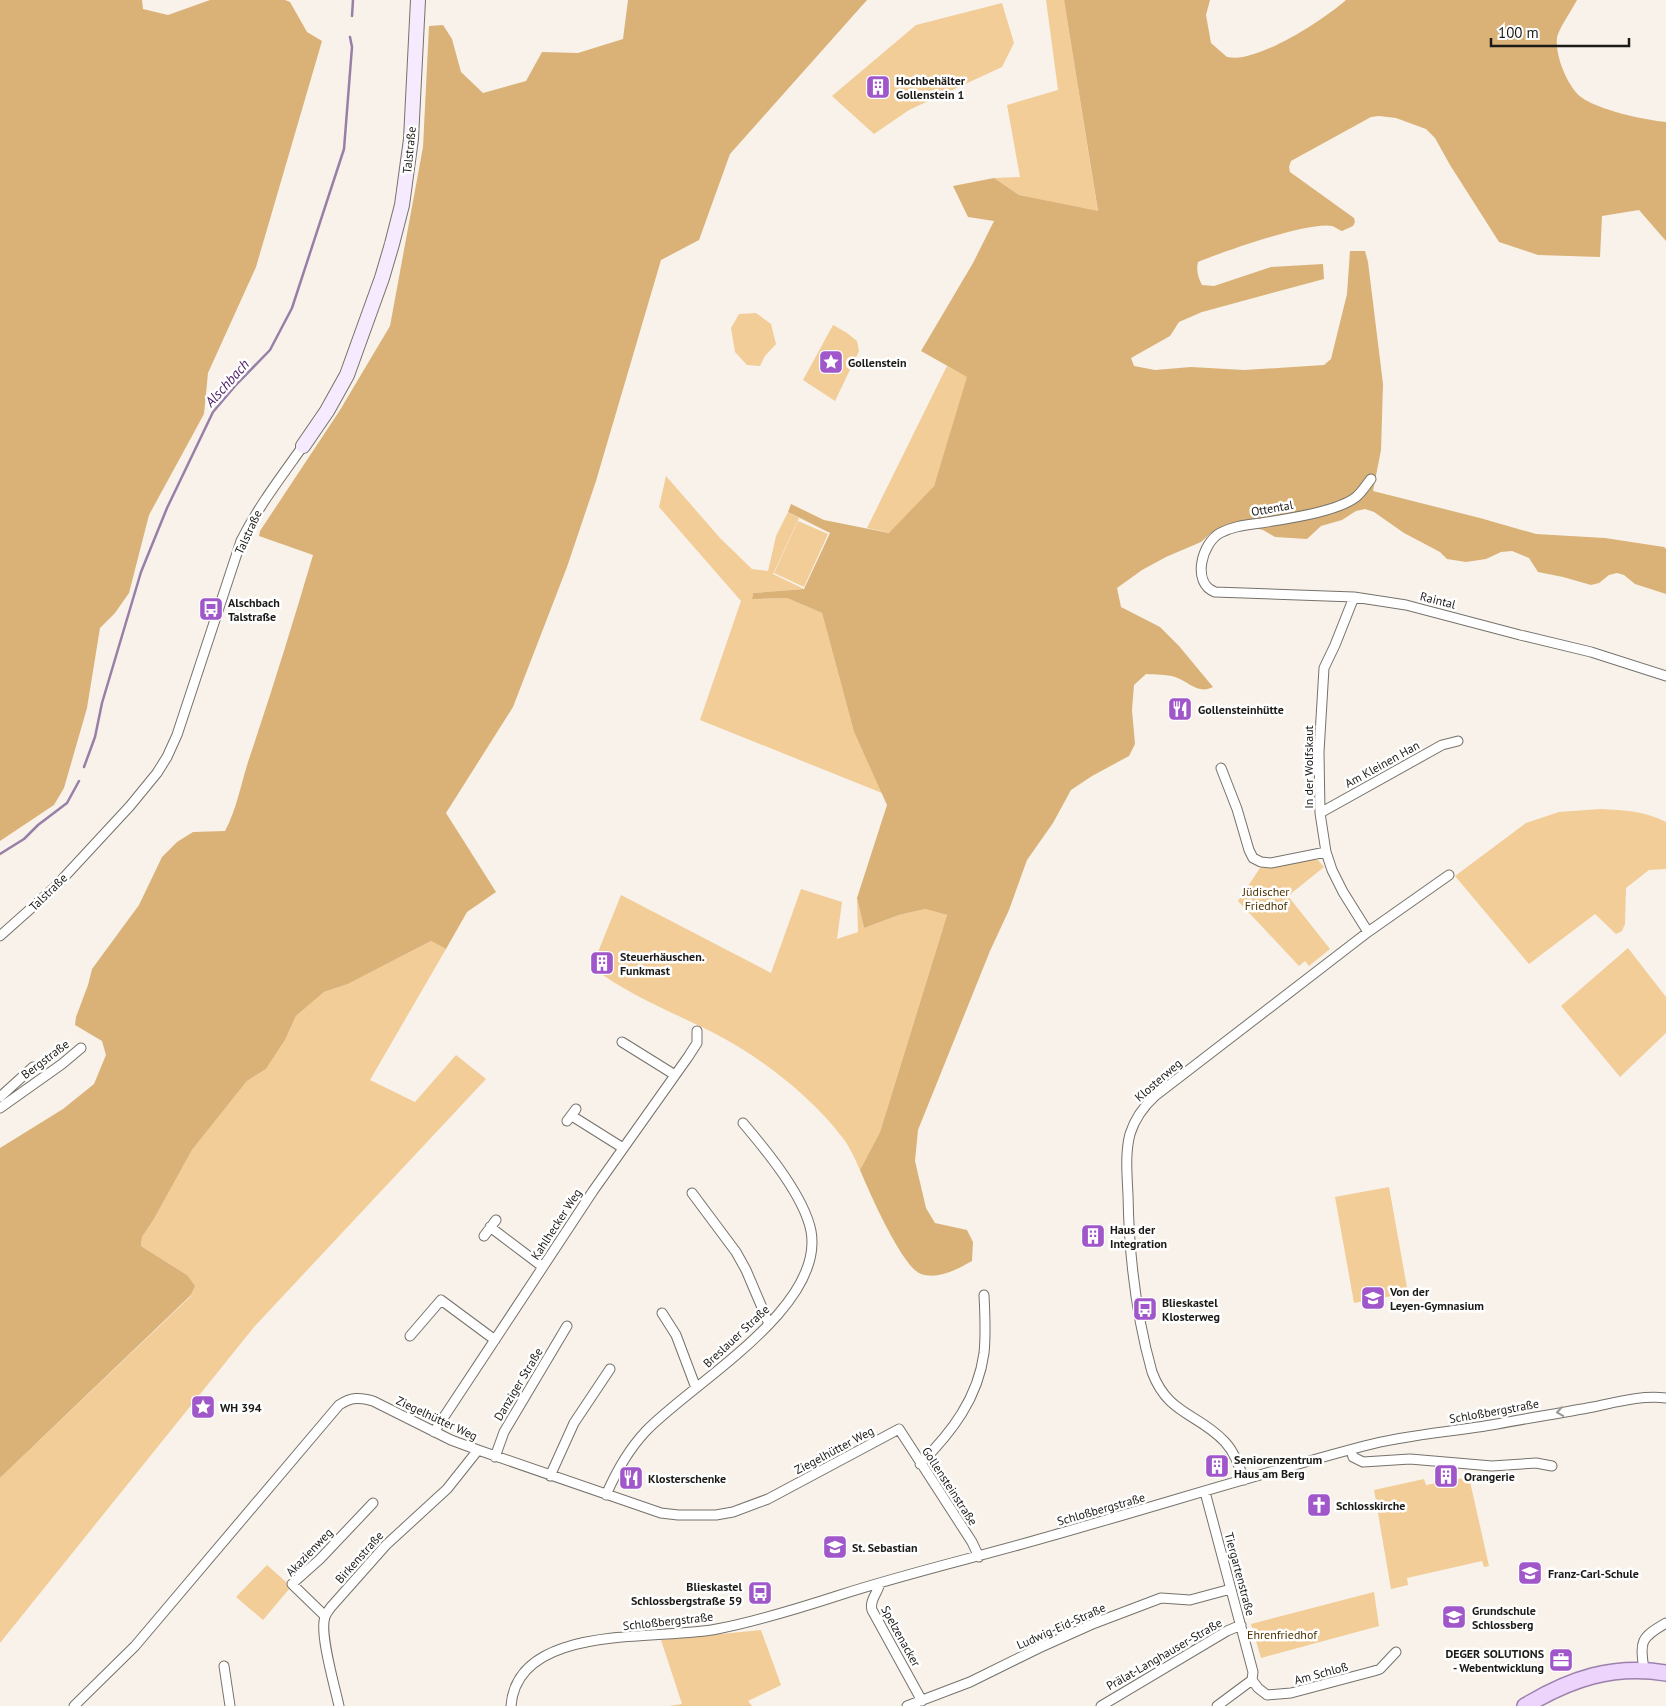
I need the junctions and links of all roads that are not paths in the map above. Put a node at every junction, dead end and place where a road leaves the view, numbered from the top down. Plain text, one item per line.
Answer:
1 (418, 0) edge
2 (303, 446) joint
3 (1371, 479) dead end
4 (1202, 580) joint
5 (1354, 597) junction
6 (1666, 676) edge
7 (1458, 741) dead end
8 (1221, 768) dead end
9 (1320, 813) junction
10 (1326, 852) junction
11 (1449, 875) dead end
12 (1368, 932) junction
13 (0, 936) edge
14 (697, 1031) dead end
15 (622, 1042) dead end
16 (81, 1048) dead end
17 (33, 1067) dead end
18 (675, 1076) junction
19 (0, 1097) edge
20 (0, 1108) edge
21 (572, 1115) dead end
22 (743, 1123) dead end
23 (623, 1148) junction
24 (692, 1193) dead end
25 (484, 1236) dead end
26 (543, 1267) junction
27 (984, 1295) dead end
28 (662, 1312) dead end
29 (769, 1324) junction
30 (568, 1326) dead end
31 (410, 1336) dead end
32 (495, 1340) junction
33 (610, 1369) dead end
34 (696, 1388) junction
35 (1666, 1398) edge
36 (899, 1429) joint
37 (434, 1432) junction
38 (478, 1450) junction
39 (1351, 1450) junction
40 (495, 1457) junction
41 (920, 1464) junction
42 (1552, 1466) dead end
43 (550, 1476) junction
44 (1244, 1480) junction
45 (1205, 1492) junction
46 (606, 1495) junction
47 (373, 1504) dead end
48 (979, 1557) junction
49 (880, 1583) junction
50 (1231, 1589) junction
51 (325, 1616) junction
52 (1666, 1623) edge
53 (1241, 1625) junction
54 (1396, 1652) dead end
55 (224, 1666) dead end
56 (1644, 1670) junction
57 (1666, 1673) edge
58 (1252, 1680) junction
59 (922, 1701) junction
60 (74, 1706) edge
61 (230, 1706) edge
62 (339, 1706) edge
63 (511, 1706) edge
64 (907, 1706) edge
65 (1101, 1706) edge
66 (1217, 1706) edge
67 (1525, 1706) edge

1 - 2 street, Talstraße
2 - 13 street, Talstraße
3 - 4 street, Ottental
4 - 5 street, Raintal
5 - 6 street, Raintal
5 - 9 street, In der Wolfskaut
7 - 9 street, Am Kleinen Han
8 - 10 street
9 - 10 street, In der Wolfskaut
10 - 12 street, In der Wolfskaut
11 - 12 street, Klosterweg
12 - 44 street, Klosterweg
14 - 18 street, Kahlhecker Weg
15 - 18 street
16 - 20 street, Bergstraße
17 - 19 street, Bergstraße
18 - 23 street, Kahlhecker Weg
21 - 23 street
22 - 29 street, Breslauer Straße
23 - 26 street, Kahlhecker Weg
24 - 29 street
25 - 26 street
26 - 32 street, Kahlhecker Weg
27 - 41 street
28 - 34 street
29 - 34 street, Breslauer Straße
30 - 40 street, Danziger Straße
31 - 32 street
32 - 37 street, Kahlhecker Weg
33 - 43 street
34 - 46 street, Breslauer Straße
35 -> 39 street, Schloßbergstraße
36 - 41 street, Gollensteinstraße
36 - 46 street, Ziegelhütter Weg
37 - 38 street, Ziegelhütter Weg
37 - 60 street, Ziegelhütter Weg
38 - 40 street, Ziegelhütter Weg
38 - 51 street, Birkenstraße
39 - 42 street
39 - 44 street, Schloßbergstraße
40 - 43 street, Ziegelhütter Weg
41 - 48 street, Gollensteinstraße
43 - 46 street, Ziegelhütter Weg
44 - 45 street, Schloßbergstraße
45 - 48 street, Schloßbergstraße
45 - 50 street, Tiergartenstraße
47 - 51 street, Akazienweg
48 - 49 street, Schloßbergstraße
49 - 59 street, Spelzenacker
49 - 63 street, Schloßbergstraße
50 - 53 street, Tiergartenstraße
50 - 59 street, Ludwig-Eid-Straße
51 - 62 street
52 - 56 street
53 - 58 street, Tiergartenstraße
53 - 65 street, Prälat-Langhauser-Straße
54 - 58 street, Am Schloß
55 - 61 street
56 - 57 main road
56 - 67 main road
58 - 66 street
59 - 64 street, Ludwig-Eid-Straße

